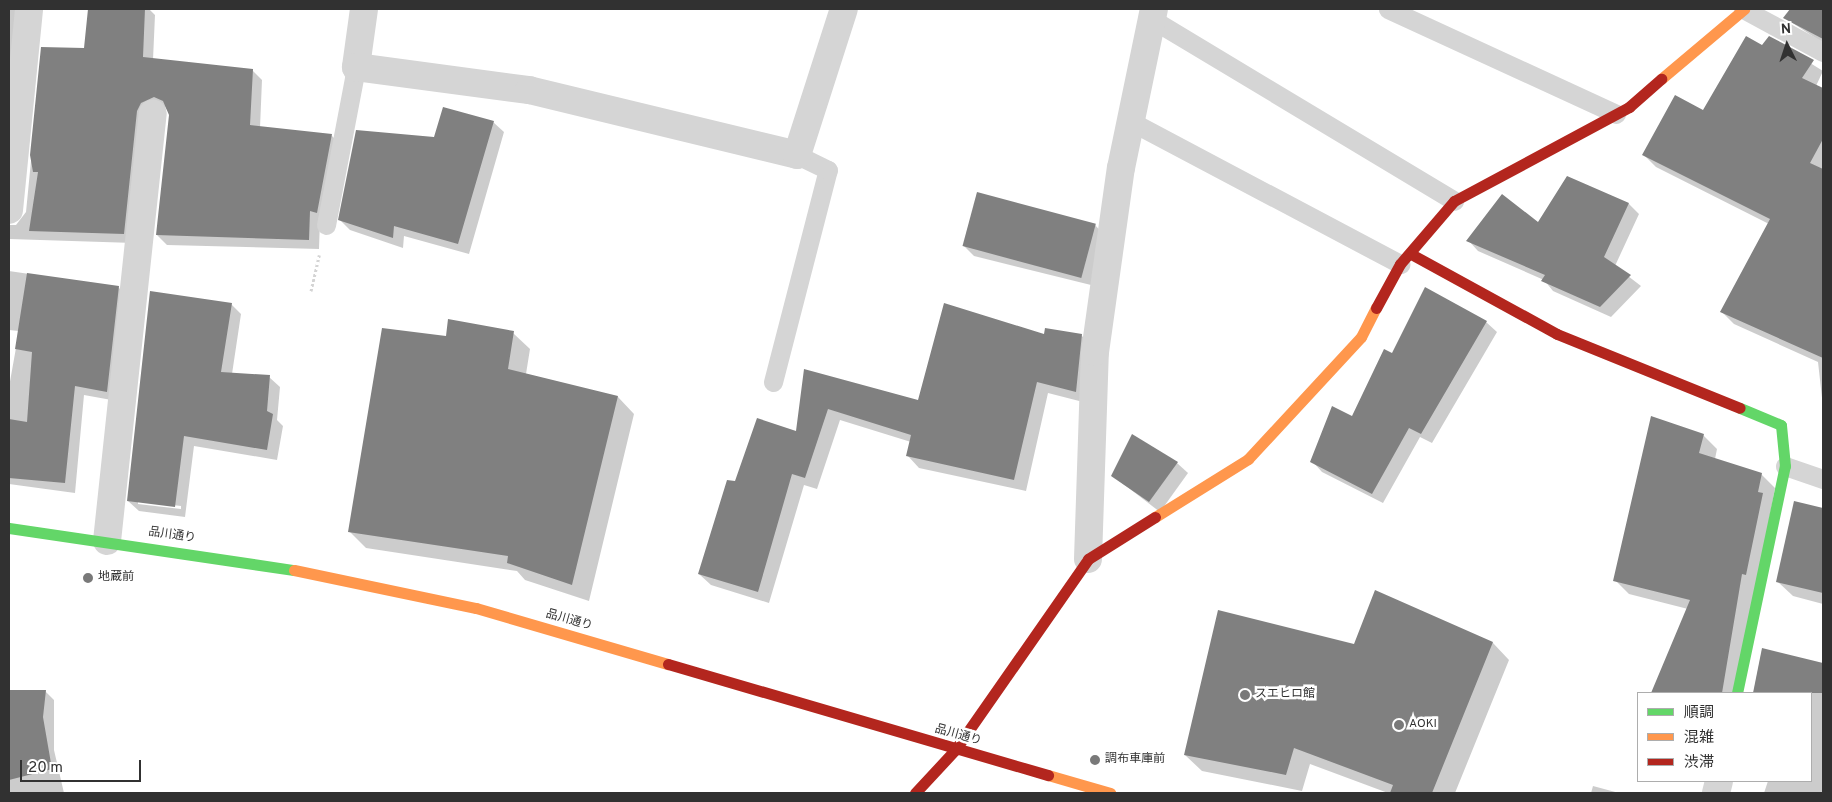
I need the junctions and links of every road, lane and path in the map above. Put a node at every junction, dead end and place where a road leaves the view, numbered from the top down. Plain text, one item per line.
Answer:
1 (29, 9) edge
2 (364, 9) edge
3 (844, 9) edge
4 (1388, 9) edge
5 (1743, 9) edge
6 (1154, 15) edge
7 (1823, 52) edge
8 (356, 67) junction
9 (153, 113) dead end
10 (1616, 114) junction
11 (1130, 121) junction
12 (797, 155) junction
13 (1454, 201) junction
14 (9, 210) edge
15 (326, 225) joint
16 (1406, 259) junction
17 (311, 291) dead end
18 (773, 382) dead end
19 (1785, 466) junction
20 (1823, 479) edge
21 (9, 528) edge
22 (107, 541) junction
23 (1088, 560) junction
24 (1737, 692) edge
25 (955, 750) junction
26 (915, 793) edge
27 (1110, 793) edge

1 - 14 street
2 - 8 street
3 - 12 street
4 - 10 lane
5 - 7 lane
5 - 10 street
6 - 11 street
6 - 13 lane
8 - 12 street
8 - 15 lane
9 - 22 street
10 - 13 street
11 - 16 lane
11 - 23 street
12 - 18 lane
13 - 16 street
15 - 17 path
16 - 19 street
16 - 23 street
19 - 20 lane
19 - 24 street
21 - 22 street, 品川通り
22 - 25 street, 品川通り
23 - 25 street
25 - 26 street
25 - 27 street, 品川通り

